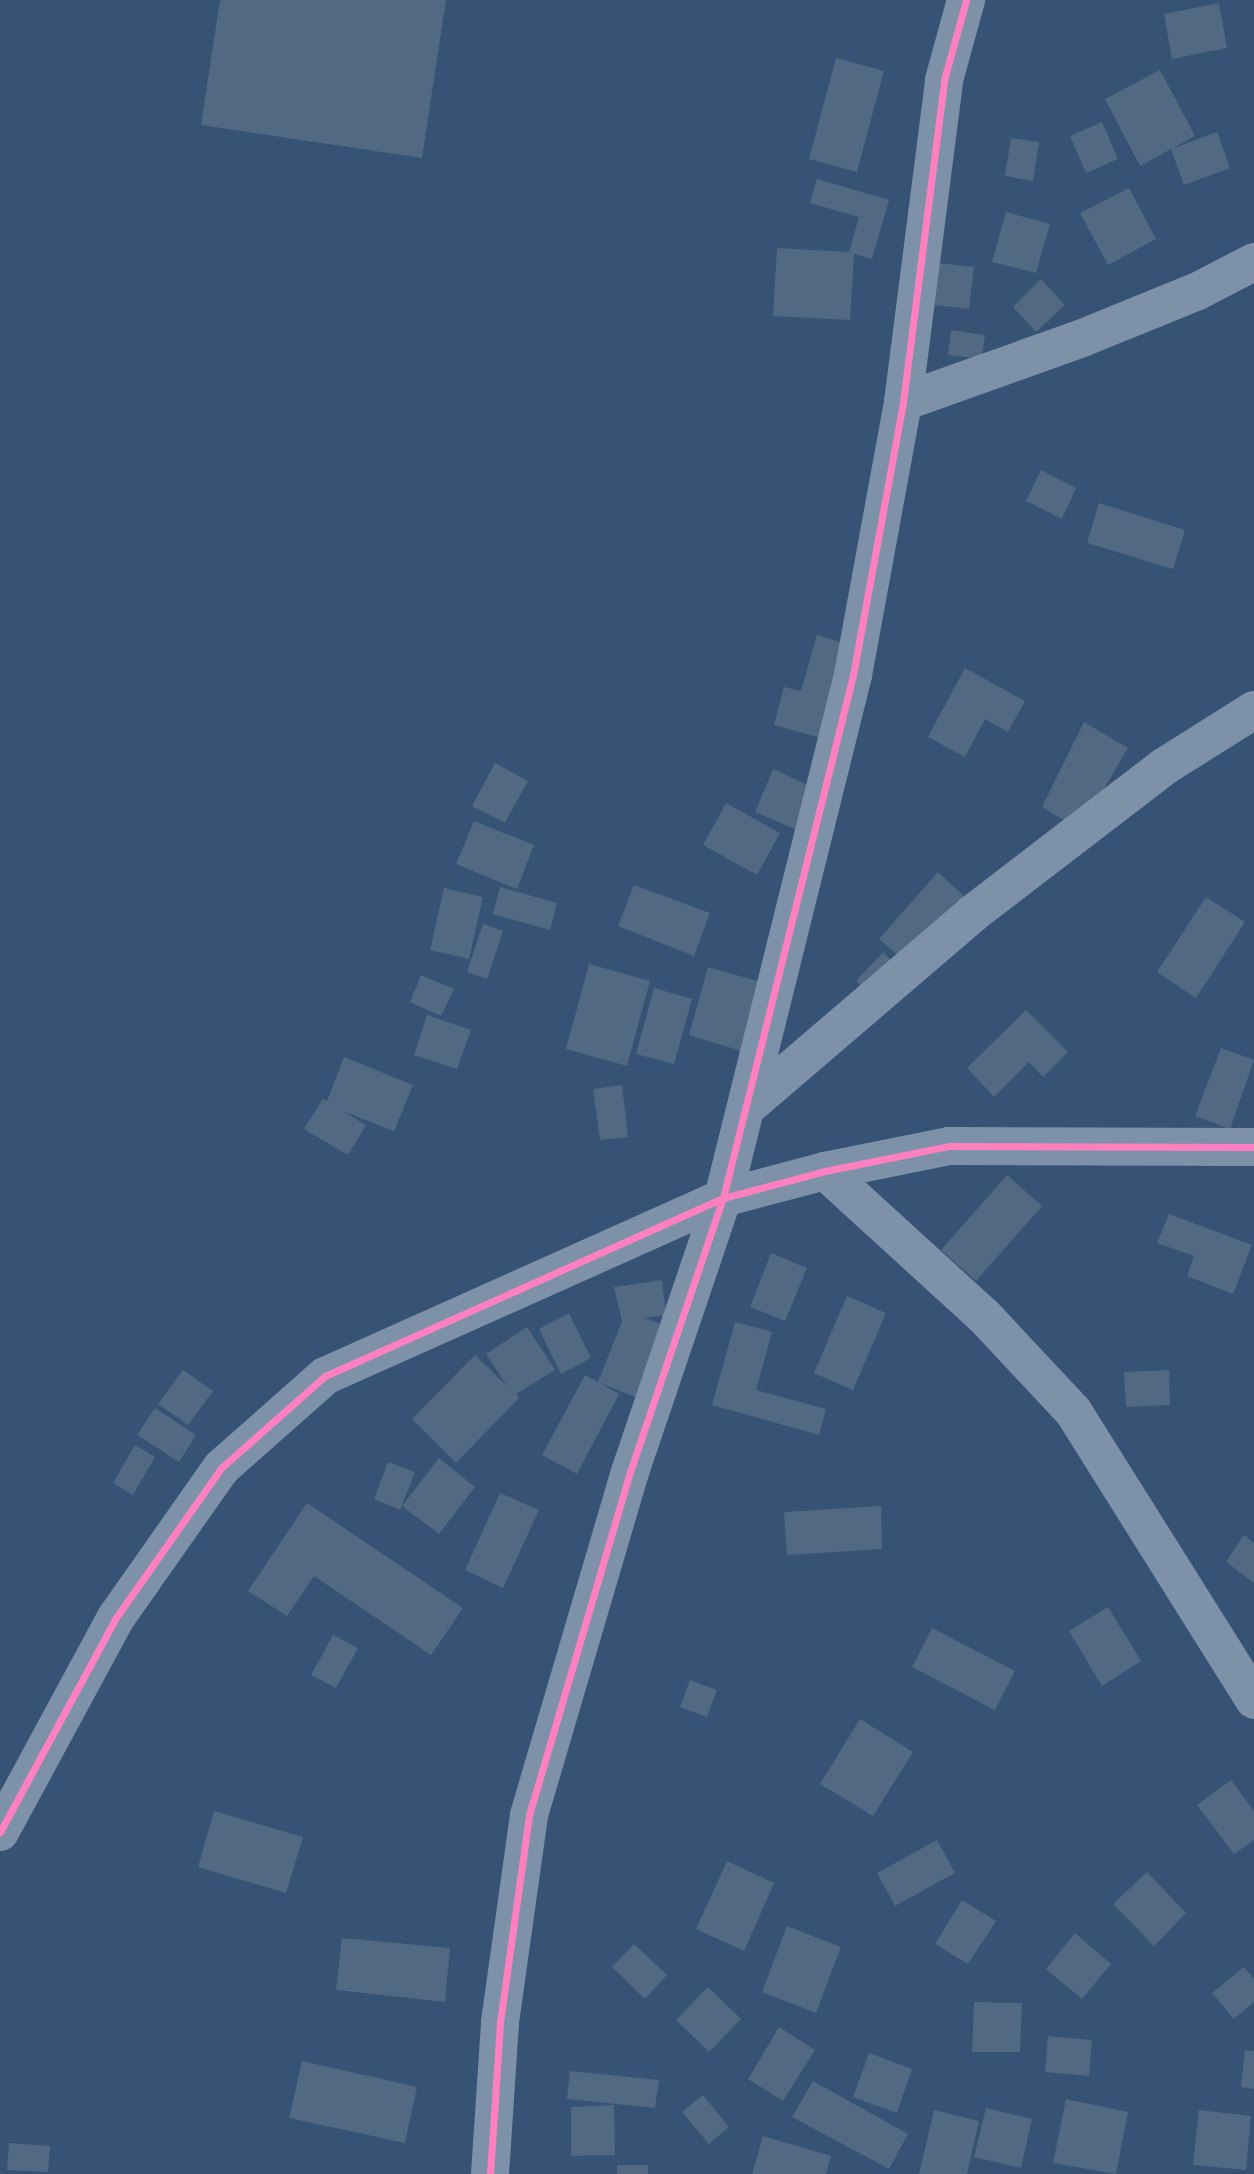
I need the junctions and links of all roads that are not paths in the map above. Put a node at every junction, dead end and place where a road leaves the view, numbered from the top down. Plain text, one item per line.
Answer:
1 (966, 0) edge
2 (1254, 262) edge
3 (903, 402) junction
4 (1254, 709) edge
5 (746, 1108) junction
6 (1254, 1147) edge
7 (825, 1171) junction
8 (723, 1198) junction
9 (1254, 1700) edge
10 (0, 1832) edge
11 (490, 2174) edge

1 - 3 street
2 - 3 street
3 - 5 street
4 - 5 street
5 - 8 street
6 - 7 street
7 - 8 street
7 - 9 street
8 - 10 street
8 - 11 street

